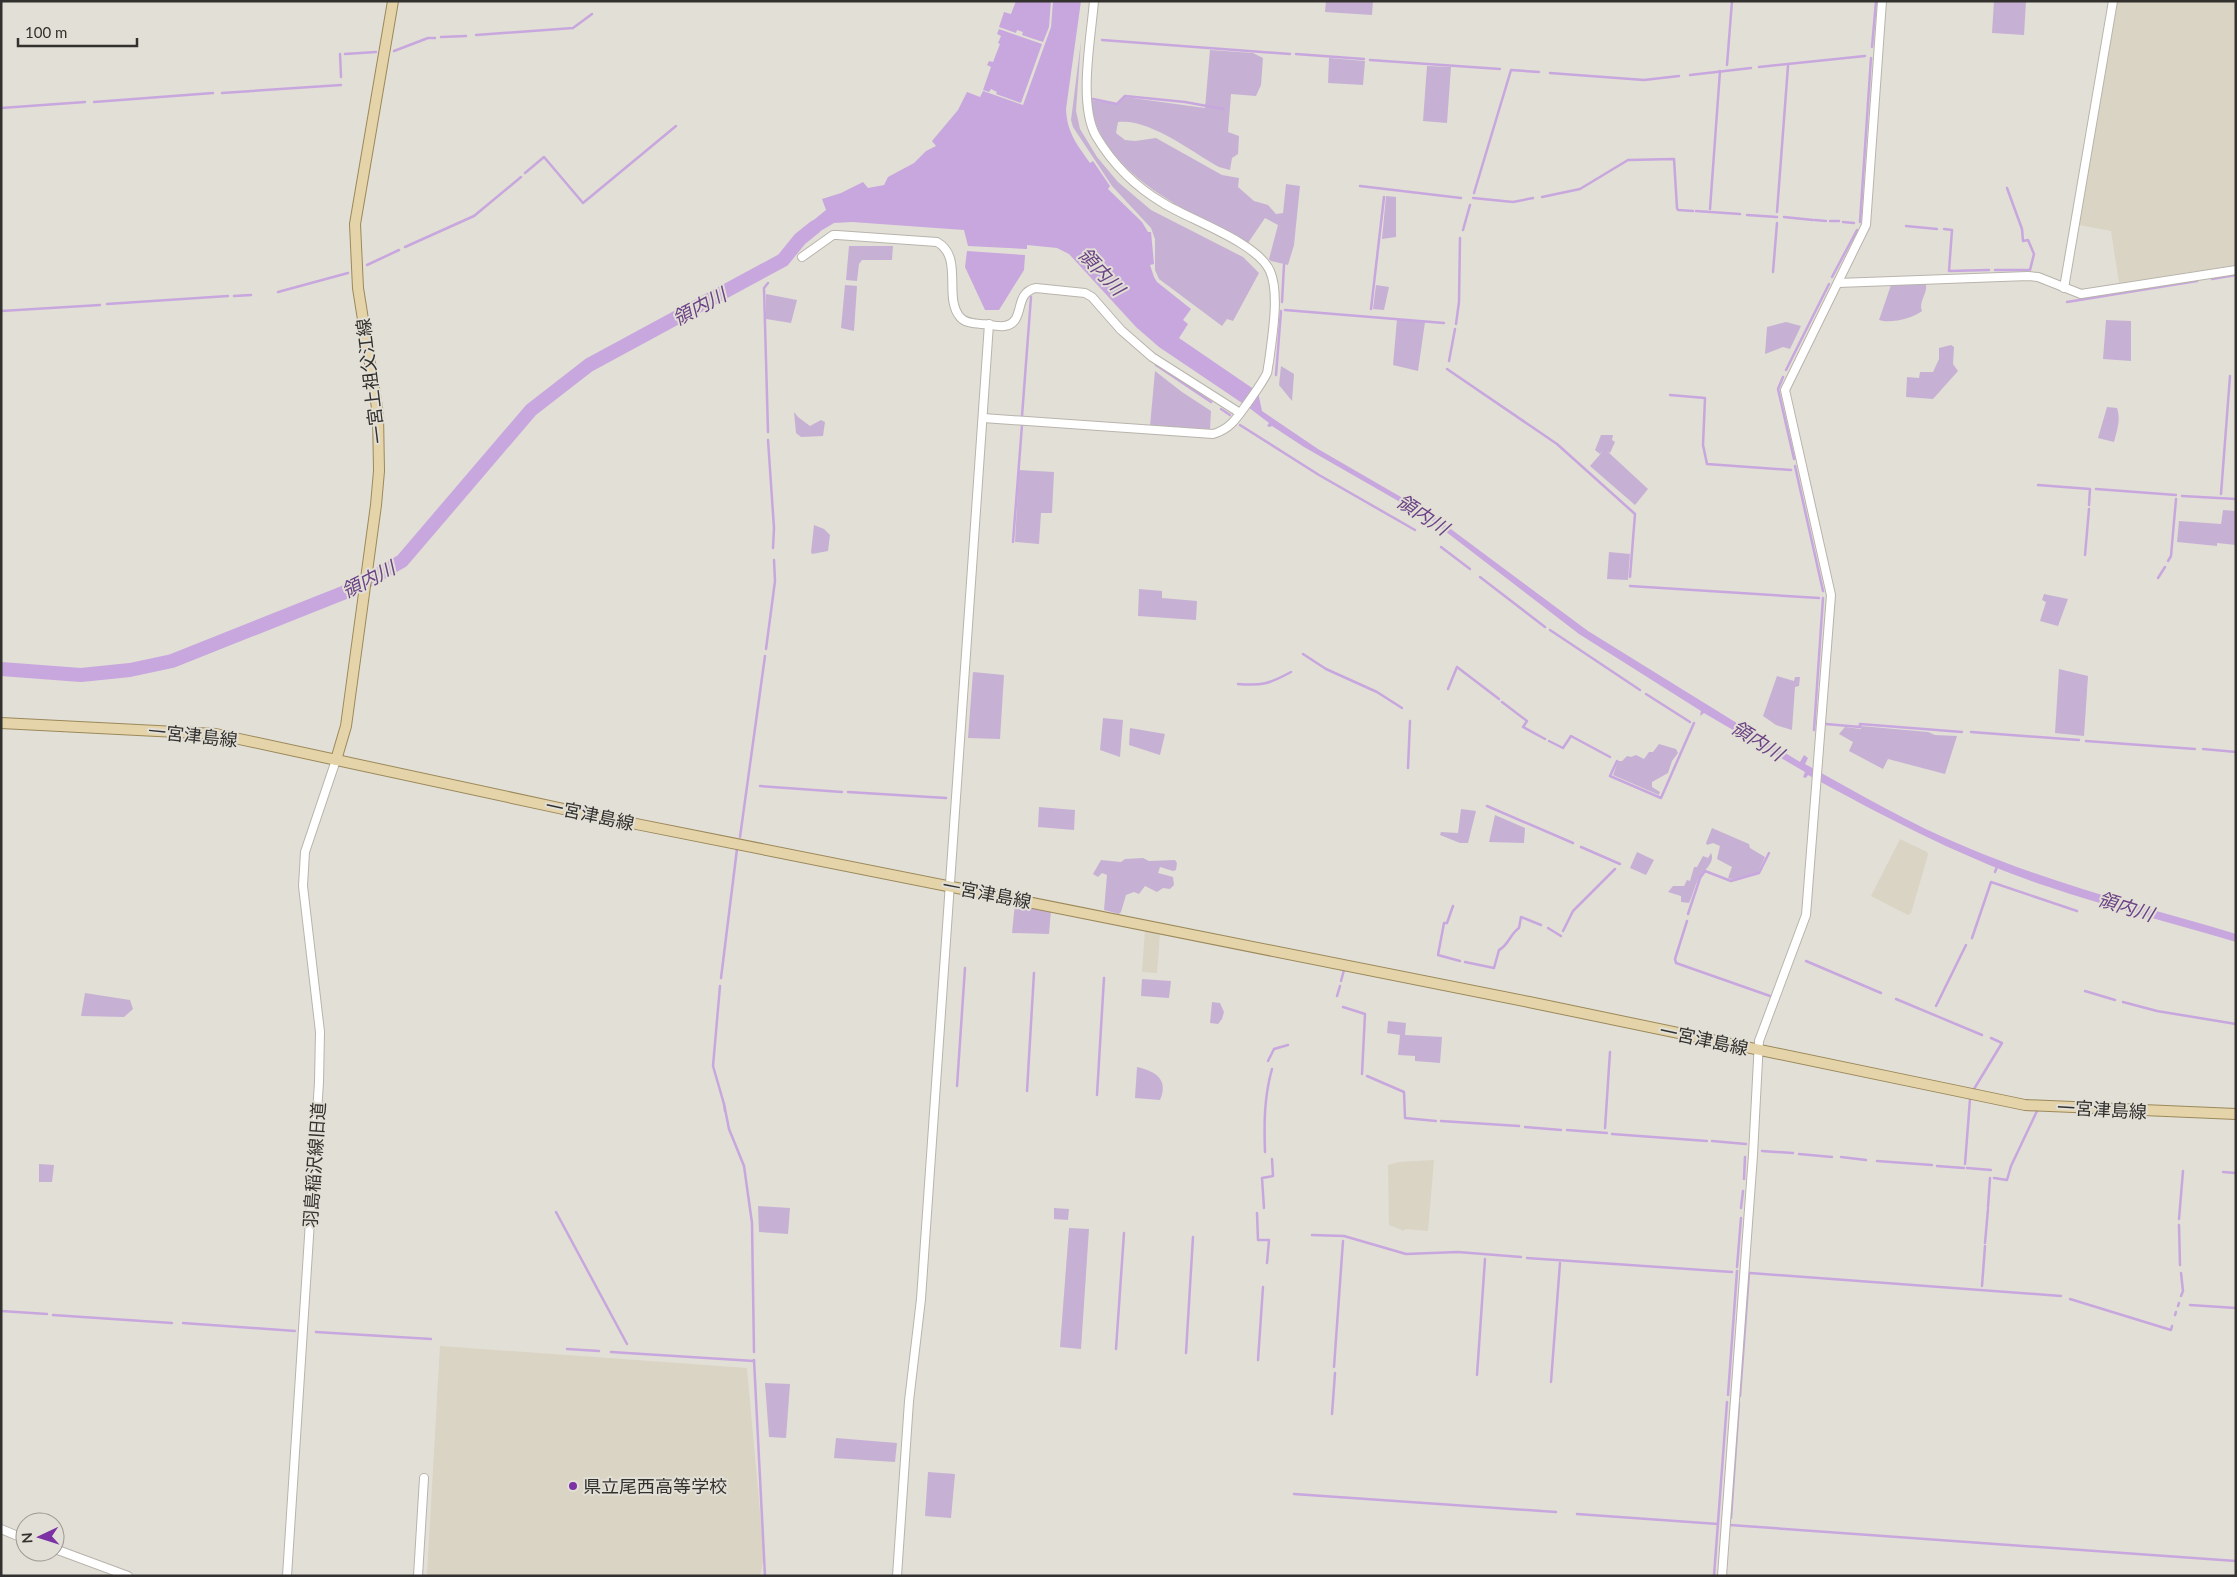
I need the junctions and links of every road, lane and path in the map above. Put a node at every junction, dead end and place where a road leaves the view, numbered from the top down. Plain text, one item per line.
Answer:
1 (393, 1) edge
2 (1094, 1) edge
3 (1882, 1) edge
4 (2113, 1) edge
5 (802, 257) dead end
6 (2236, 270) edge
7 (1838, 283) junction
8 (2064, 288) junction
9 (990, 324) junction
10 (1240, 413) junction
11 (983, 418) junction
12 (1, 722) edge
13 (336, 760) junction
14 (949, 886) junction
15 (1758, 1051) junction
16 (2236, 1114) edge
17 (424, 1478) dead end
18 (1, 1529) edge
19 (15, 1535) edge
20 (65, 1553) edge
21 (128, 1576) edge
22 (287, 1576) edge
23 (418, 1576) edge
24 (897, 1576) edge
25 (1722, 1576) edge

1 - 13 main road, 一宮上祖父江線
2 - 10 street
3 - 7 street
4 - 8 street
5 - 9 street
6 - 8 street
7 - 8 street
7 - 15 street
9 - 10 street
9 - 11 street
10 - 11 street
11 - 14 street
12 - 13 main road, 一宮津島線
13 - 14 main road, 一宮津島線
13 - 22 street, 羽島稲沢線旧道
14 - 15 main road, 一宮津島線
14 - 24 street
15 - 16 main road, 一宮津島線
15 - 25 street
17 - 23 street
18 - 19 street
20 - 21 street

